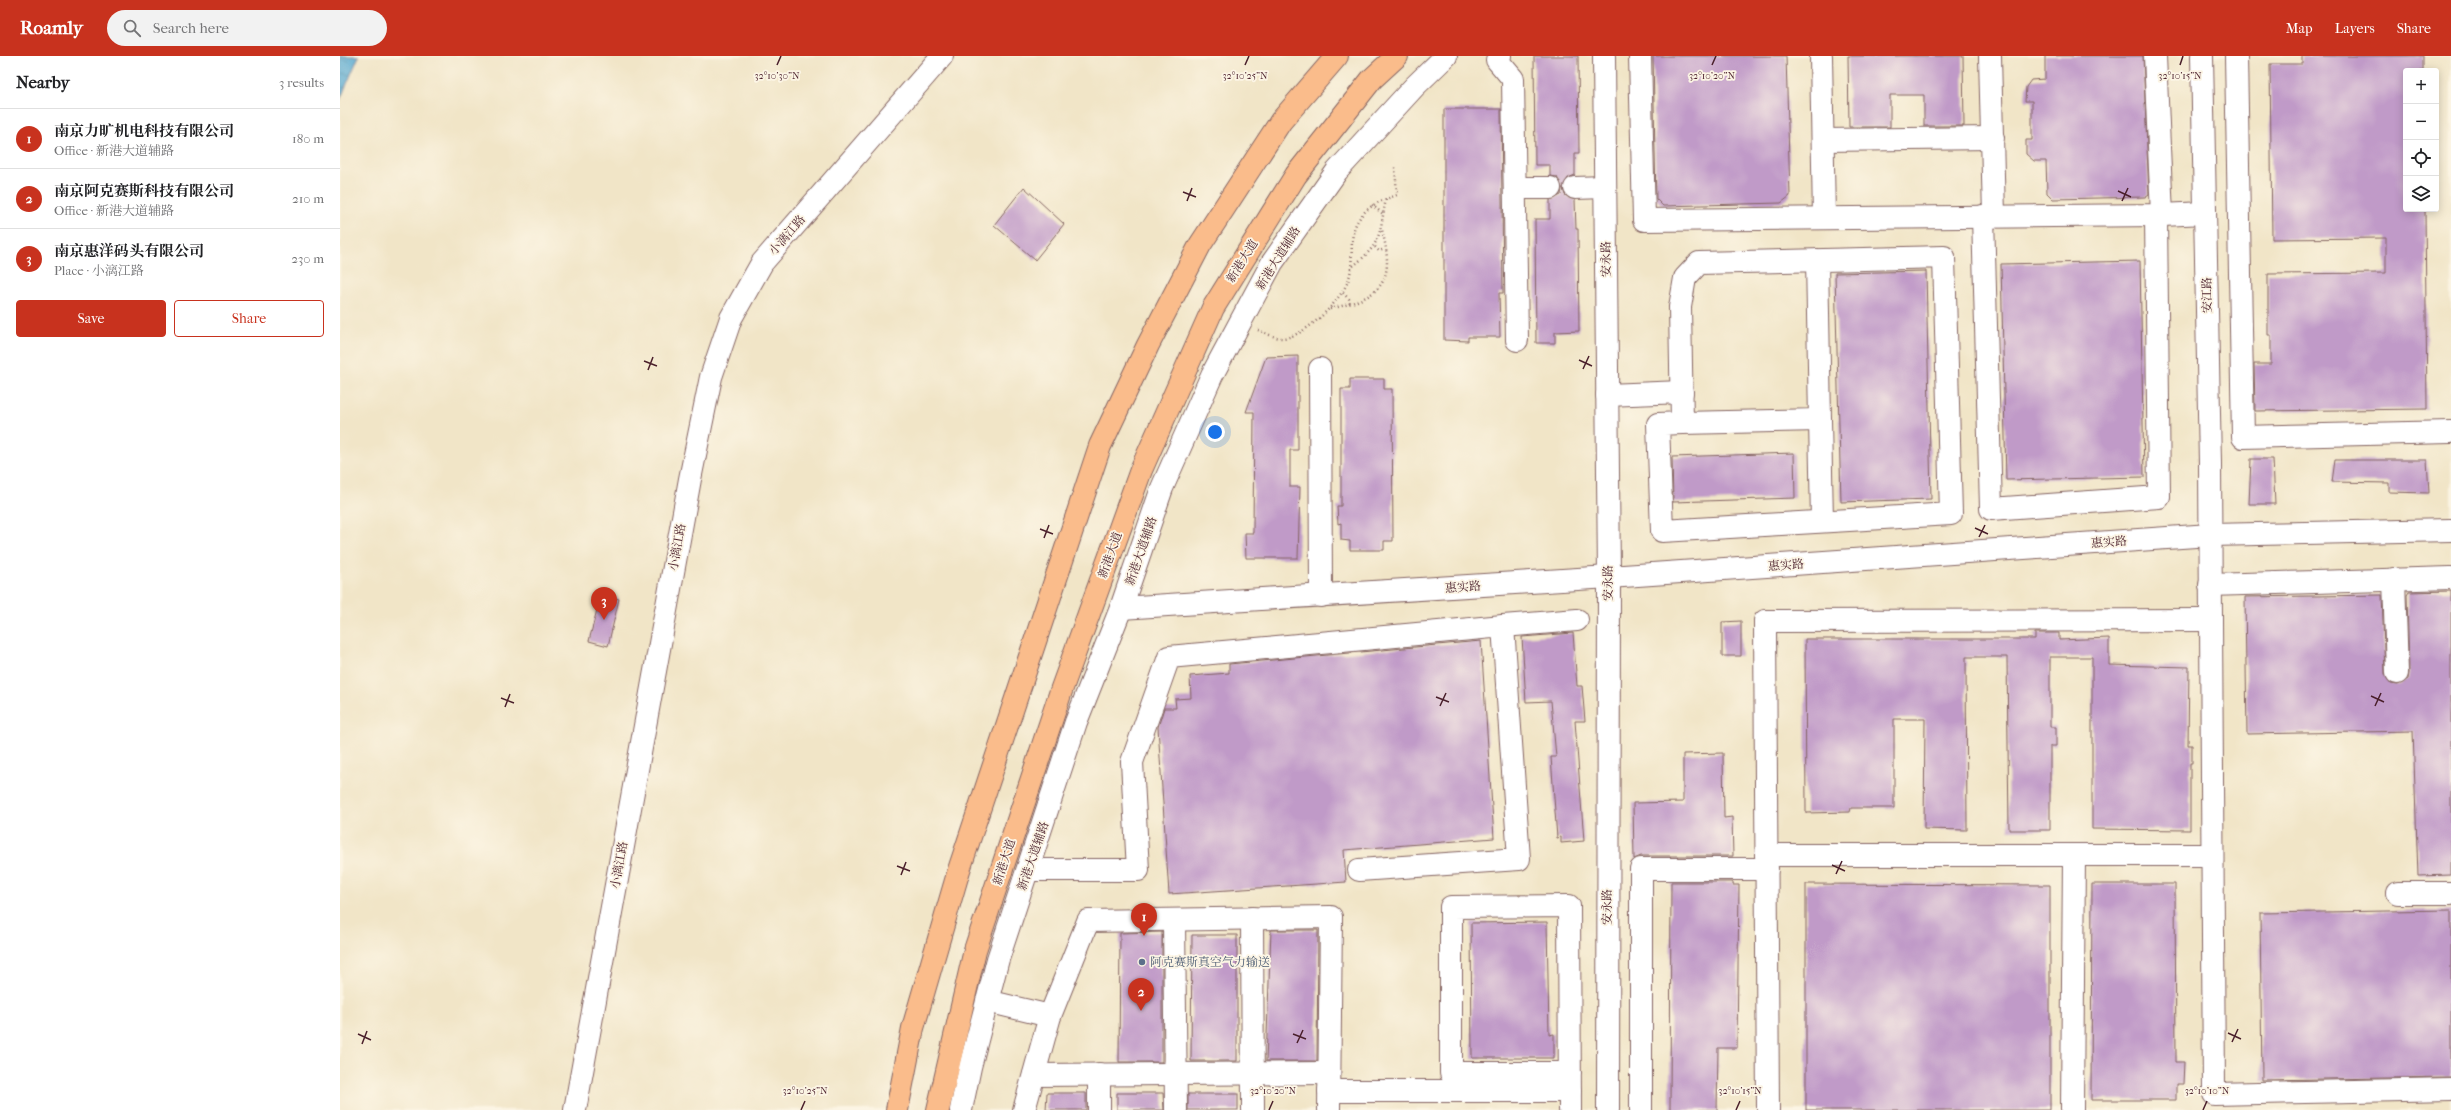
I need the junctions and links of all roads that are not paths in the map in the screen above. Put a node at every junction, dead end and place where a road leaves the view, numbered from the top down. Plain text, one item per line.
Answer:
1 (942, 56) edge
2 (1337, 56) edge
3 (1396, 56) edge
4 (1446, 56) edge
5 (1500, 56) edge
6 (1604, 56) edge
7 (1640, 56) edge
8 (1821, 56) edge
9 (1990, 56) edge
10 (2155, 56) edge
11 (2202, 56) edge
12 (2236, 56) edge
13 (1993, 138) junction
14 (1823, 140) junction
15 (1515, 188) junction
16 (1550, 188) dead end
17 (1575, 188) dead end
18 (1605, 188) junction
19 (2205, 213) junction
20 (2159, 215) junction
21 (1989, 216) junction
22 (1824, 218) junction
23 (1817, 260) junction
24 (1517, 340) dead end
25 (1320, 369) dead end
26 (1682, 392) junction
27 (1607, 395) junction
28 (1820, 420) junction
29 (1682, 422) junction
30 (2451, 432) edge
31 (1822, 521) junction
32 (2451, 530) edge
33 (2210, 535) junction
34 (1609, 577) junction
35 (2451, 578) edge
36 (2394, 579) junction
37 (2210, 584) junction
38 (1321, 596) junction
39 (1121, 608) junction
40 (1578, 620) dead end
41 (2211, 620) junction
42 (1503, 626) junction
43 (2397, 672) dead end
44 (2211, 854) junction
45 (2074, 855) junction
46 (1766, 862) junction
47 (1028, 870) junction
48 (1359, 870) dead end
49 (2398, 893) dead end
50 (2451, 893) edge
51 (1252, 918) junction
52 (1174, 920) junction
53 (987, 1001) junction
54 (1050, 1016) junction
55 (1253, 1073) junction
56 (1099, 1074) junction
57 (1175, 1074) junction
58 (1034, 1075) junction
59 (2451, 1089) edge
60 (1329, 1091) edge
61 (1570, 1091) edge
62 (575, 1110) edge
63 (897, 1110) edge
64 (938, 1110) edge
65 (961, 1110) edge
66 (1024, 1110) edge
67 (1099, 1110) edge
68 (1176, 1110) edge
69 (1253, 1110) edge
70 (1608, 1110) edge
71 (1641, 1110) edge
72 (1768, 1110) edge
73 (2072, 1110) edge

1 - 62 street, 小漓江路
2 - 63 main road
3 - 64 main road, 新港大道
4 - 39 street, 新港大道辅路
5 - 15 street
6 - 18 street, 安永路
7 - 22 street
8 - 14 street
9 - 13 street
10 - 20 street
11 - 19 street, 安江路
12 - 30 street
13 - 14 street
13 - 21 street
14 - 22 street
15 - 16 street
15 - 24 street
17 - 18 street
18 - 27 street, 安永路
19 - 20 street
19 - 33 street, 安江路
20 - 21 street
20 - 21 street
21 - 22 street
23 - 26 street
23 - 28 street
23 - 31 street
25 - 38 street
26 - 27 street
26 - 29 street
27 - 34 street, 安永路
28 - 29 street
28 - 31 street
29 - 31 street
32 - 33 street, 惠实路
33 - 34 street, 惠实路
33 - 37 street, 安江路
34 - 38 street, 惠实路
34 - 70 street, 安永路
35 - 36 street
36 - 37 street
36 - 43 street
37 - 41 street, 安江路
38 - 39 street, 惠实路
39 - 47 street, 新港大道辅路
40 - 42 street
41 - 44 street, 安江路
41 - 46 street
42 - 47 street
42 - 48 street
44 - 45 street
44 - 59 street, 安江路
45 - 46 street
45 - 73 street
46 - 71 street
46 - 72 street
47 - 53 street, 新港大道辅路
49 - 50 street
51 - 52 street
51 - 55 street
51 - 60 street
52 - 54 street
52 - 57 street
53 - 54 street
53 - 65 street, 新港大道辅路
54 - 58 street
55 - 57 street
55 - 60 street
55 - 69 street
56 - 57 street
56 - 58 street
56 - 67 street
57 - 68 street
58 - 66 street
60 - 61 street
61 - 61 street

